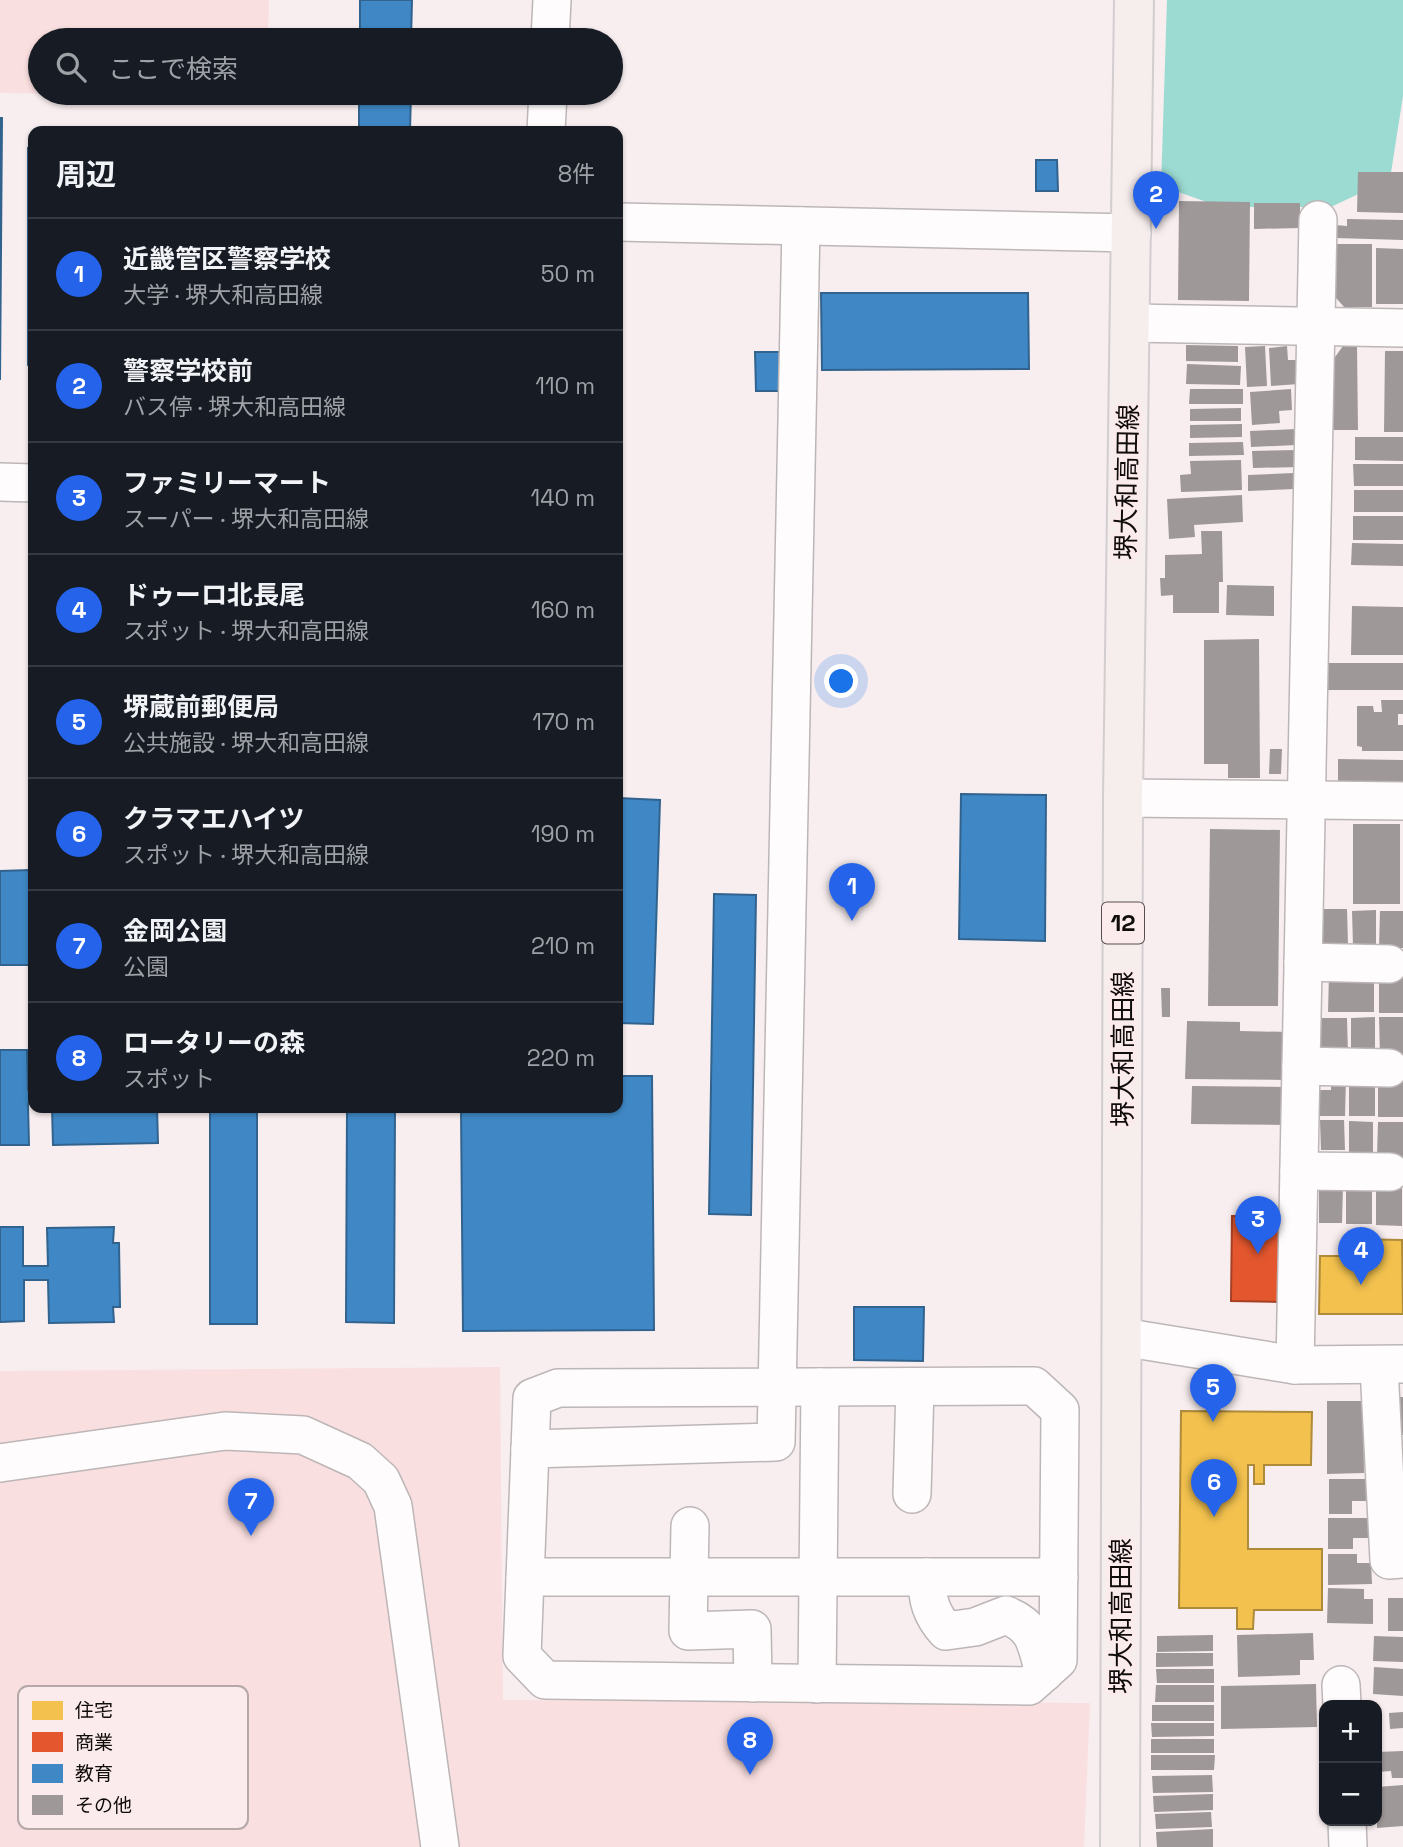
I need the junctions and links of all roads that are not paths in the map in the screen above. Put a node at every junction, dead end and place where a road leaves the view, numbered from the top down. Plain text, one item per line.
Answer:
1 (551, 0) edge
2 (1134, 0) edge
3 (550, 28) edge
4 (547, 105) edge
5 (546, 126) edge
6 (1318, 220) dead end
7 (623, 222) edge
8 (801, 226) junction
9 (1132, 233) junction
10 (1131, 323) junction
11 (1316, 326) junction
12 (1403, 328) edge
13 (0, 482) edge
14 (28, 483) edge
15 (1123, 798) junction
16 (1306, 800) junction
17 (1403, 801) edge
18 (1303, 962) junction
19 (1389, 964) dead end
20 (1301, 1066) junction
21 (1389, 1068) dead end
22 (1299, 1171) junction
23 (1390, 1172) dead end
24 (1122, 1337) junction
25 (1295, 1365) junction
26 (1391, 1365) edge
27 (776, 1387) junction
28 (820, 1387) junction
29 (915, 1387) junction
30 (530, 1450) junction
31 (0, 1463) edge
32 (912, 1494) dead end
33 (690, 1525) dead end
34 (1403, 1559) edge
35 (525, 1577) junction
36 (688, 1577) junction
37 (817, 1577) junction
38 (927, 1577) junction
39 (1059, 1577) junction
40 (1044, 1673) junction
41 (753, 1683) junction
42 (817, 1684) junction
43 (1347, 1826) edge
44 (440, 1847) edge
45 (1120, 1847) edge
46 (1348, 1847) edge

1 - 3 street
2 - 9 main road, 堺大和高田線 / 12
4 - 5 street
6 - 11 street
7 - 8 street
8 - 9 street
8 - 27 street
9 - 10 main road, 堺大和高田線 / 12
10 - 11 street
10 - 15 main road, 堺大和高田線 / 12
11 - 12 street
11 - 16 street
13 - 14 street
15 - 16 street
15 - 24 main road, 堺大和高田線 / 12
16 - 17 street
16 - 18 street
18 - 19 street
18 - 20 street
20 - 21 street
20 - 22 street
22 - 23 street
22 - 25 street
24 - 25 street
24 - 45 main road, 堺大和高田線 / 12
25 - 26 street
26 - 34 street
27 - 28 street
27 - 30 street
27 - 30 street
28 - 29 street
28 - 37 street
29 - 32 street
29 - 39 street
30 - 35 street
31 - 44 street
33 - 36 street
35 - 36 street
35 - 41 street
36 - 37 street
36 - 41 street
37 - 38 street
37 - 42 street
38 - 39 street
38 - 40 street
39 - 40 street
40 - 42 street
41 - 42 street
43 - 46 street

